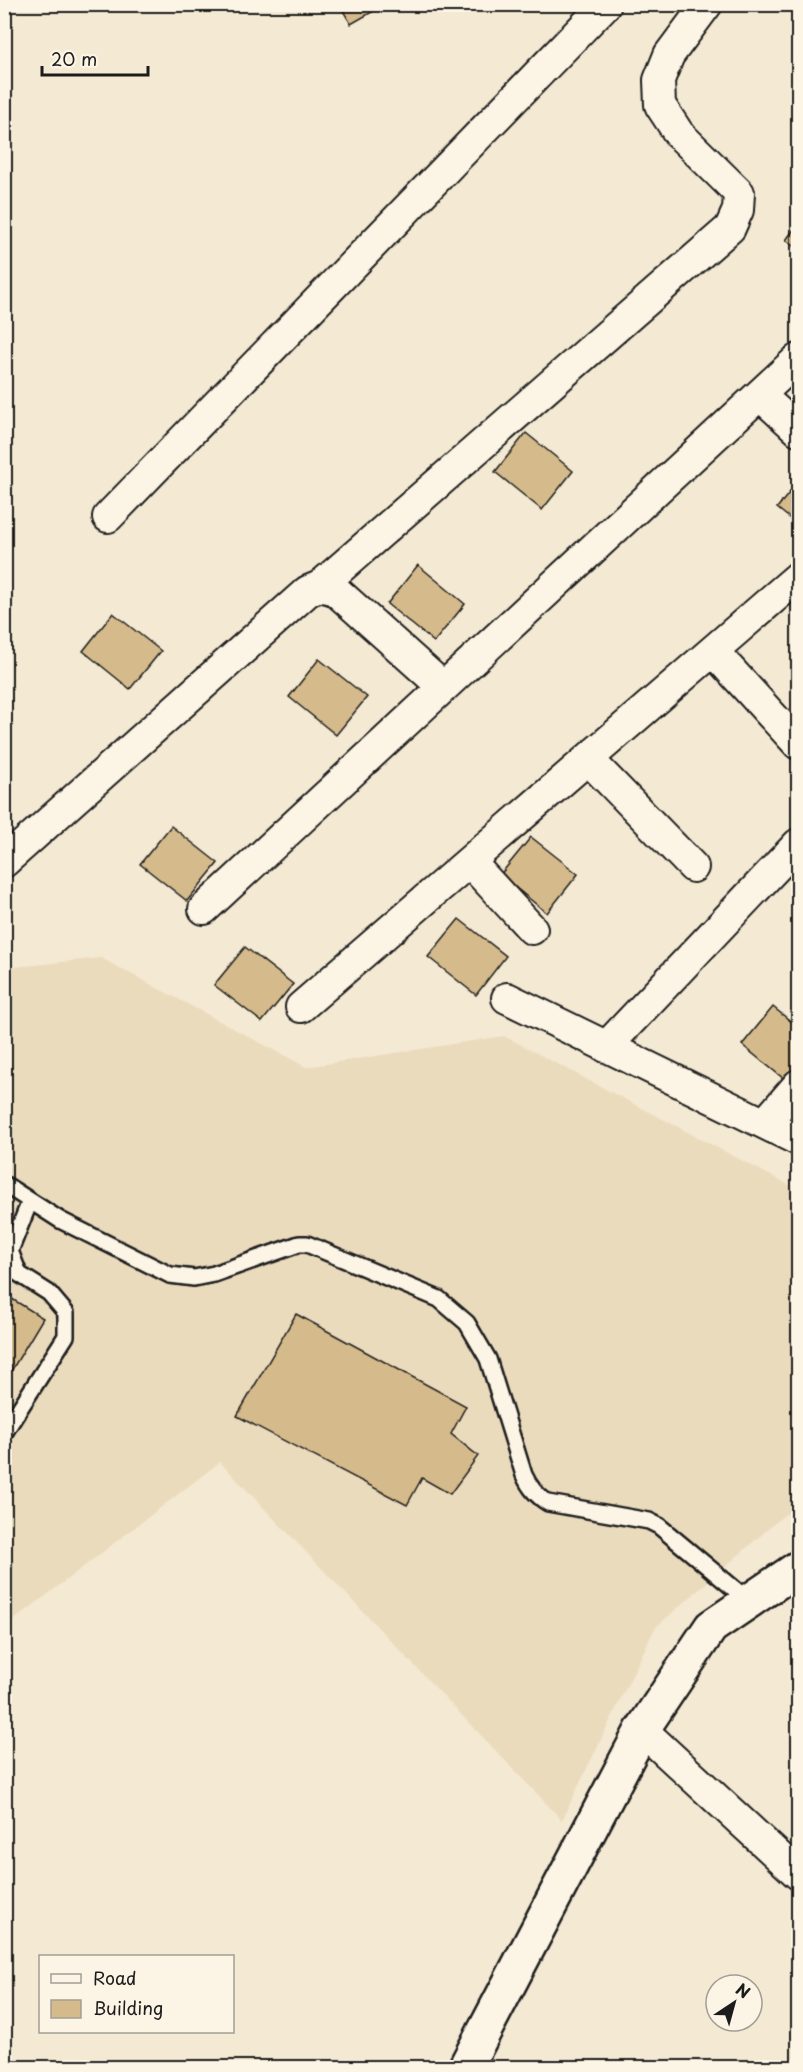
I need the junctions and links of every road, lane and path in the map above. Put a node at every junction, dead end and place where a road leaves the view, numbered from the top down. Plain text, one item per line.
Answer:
1 (606, 4) edge
2 (707, 4) edge
3 (798, 359) edge
4 (760, 396) junction
5 (798, 430) edge
6 (108, 516) dead end
7 (798, 578) edge
8 (320, 586) junction
9 (714, 652) junction
10 (442, 686) junction
11 (798, 744) edge
12 (588, 760) junction
13 (798, 844) edge
14 (4, 862) edge
15 (470, 862) junction
16 (693, 867) dead end
17 (204, 909) dead end
18 (532, 928) dead end
19 (507, 998) dead end
20 (301, 1007) dead end
21 (606, 1047) junction
22 (798, 1085) edge
23 (765, 1123) junction
24 (798, 1140) edge
25 (4, 1184) edge
26 (30, 1201) junction
27 (4, 1433) edge
28 (798, 1568) edge
29 (749, 1601) junction
30 (642, 1730) junction
31 (795, 1864) edge
32 (465, 2067) edge

1 - 6 street
2 - 8 street
3 - 4 street
4 - 5 street
4 - 10 street
7 - 9 street
8 - 10 street
8 - 14 street
9 - 11 street
9 - 12 street
10 - 17 street
12 - 15 street
12 - 16 street
13 - 21 street
15 - 18 street
15 - 20 street
19 - 21 street
21 - 23 street
22 - 23 street
23 - 24 street
25 - 26 lane
26 - 27 lane
26 - 29 lane
28 - 29 street
29 - 30 street
30 - 31 street
30 - 32 street

